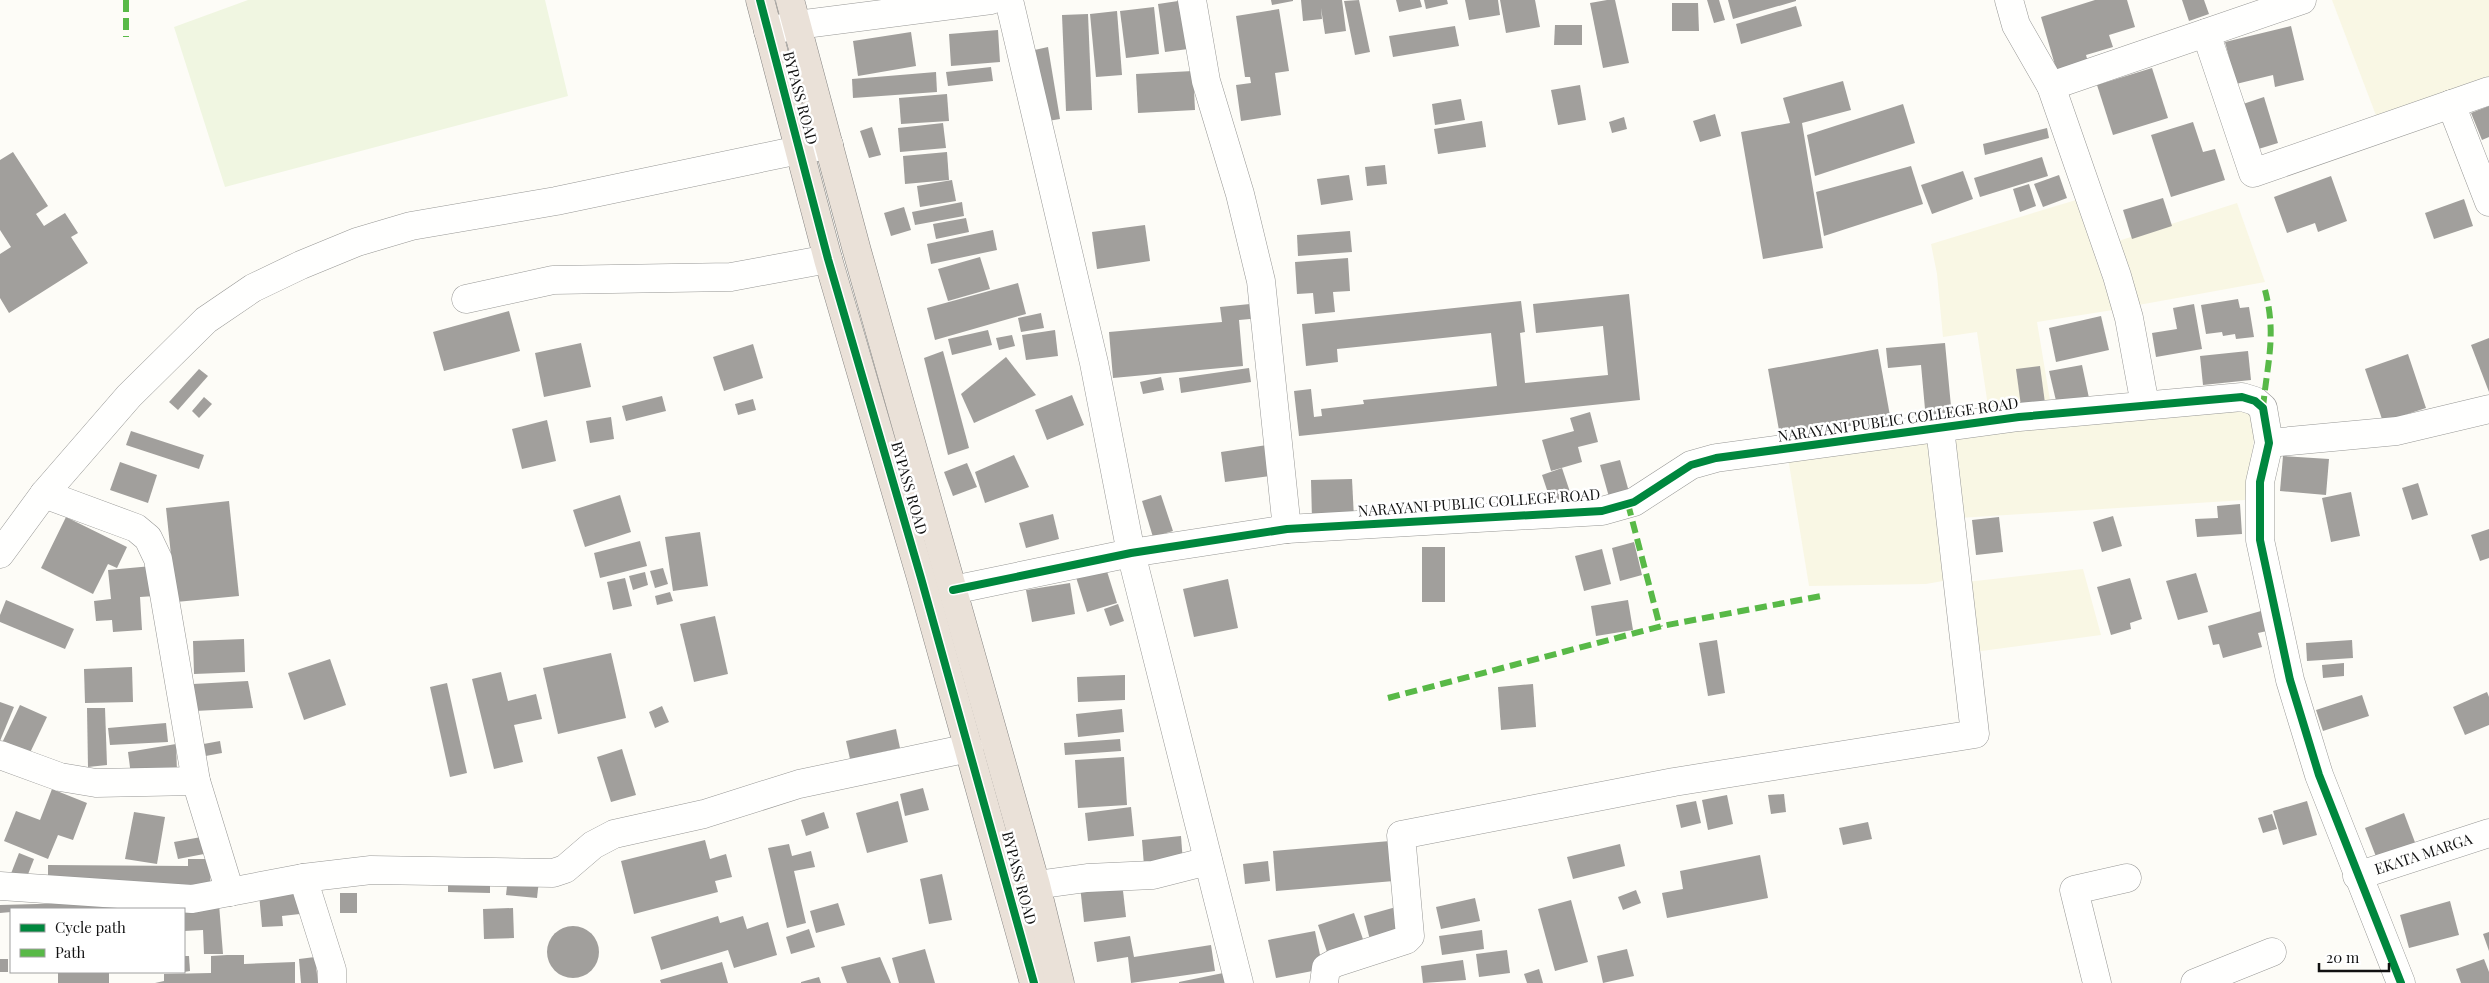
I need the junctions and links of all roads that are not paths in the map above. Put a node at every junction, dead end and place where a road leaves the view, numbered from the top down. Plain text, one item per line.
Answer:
1 (760, 0) edge
2 (991, 0) edge
3 (1009, 0) edge
4 (1192, 0) edge
5 (2009, 0) edge
6 (2302, 0) edge
7 (794, 12) edge
8 (768, 32) junction
9 (2206, 33) junction
10 (2051, 86) junction
11 (2489, 91) edge
12 (2451, 104) junction
13 (829, 146) junction
14 (799, 150) junction
15 (2489, 202) edge
16 (828, 259) junction
17 (466, 298) dead end
18 (2144, 405) junction
19 (2489, 409) edge
20 (1940, 428) junction
21 (2269, 443) junction
22 (44, 494) junction
23 (1288, 529) junction
24 (1131, 553) junction
25 (0, 554) edge
26 (953, 590) junction
27 (969, 748) junction
28 (0, 755) edge
29 (196, 781) junction
30 (2489, 833) edge
31 (1208, 861) junction
32 (2357, 876) junction
33 (303, 878) junction
34 (2127, 878) dead end
35 (1036, 885) junction
36 (0, 886) edge
37 (230, 892) junction
38 (2272, 952) dead end
39 (332, 983) edge
40 (1034, 983) edge
41 (1060, 983) edge
42 (1239, 983) edge
43 (1324, 983) edge
44 (2097, 983) edge
45 (2195, 983) edge
46 (2401, 983) edge

1 - 8 highway, BYPASS ROAD
2 - 7 street
3 - 24 street
4 - 23 street
5 - 10 street
6 - 9 street
7 - 8 street
7 - 13 highway, BYPASS ROAD
8 - 14 highway, BYPASS ROAD
9 - 10 street
9 - 12 street
10 - 18 street
11 - 12 street
12 - 15 street
13 - 14 street
13 - 26 highway, BYPASS ROAD
14 - 16 highway, BYPASS ROAD
14 - 22 street
16 - 17 street
16 - 27 highway, BYPASS ROAD
18 - 20 street, NARAYANI PUBLIC COLLEGE ROAD
18 - 21 street, NARAYANI PUBLIC COLLEGE ROAD
19 - 21 street
20 - 23 street, NARAYANI PUBLIC COLLEGE ROAD
20 - 43 street
21 - 32 street, NARAYANI PUBLIC COLLEGE ROAD
22 - 25 street
22 - 29 street
23 - 24 street, NARAYANI PUBLIC COLLEGE ROAD
24 - 26 street, NARAYANI PUBLIC COLLEGE ROAD
24 - 31 street
26 - 35 highway, BYPASS ROAD
27 - 33 street
27 - 40 highway, BYPASS ROAD
28 - 29 street
29 - 37 street
30 - 32 street, EKATA MARGA
31 - 35 street
31 - 42 street
32 - 46 street, NARAYANI PUBLIC COLLEGE ROAD
33 - 37 street
33 - 39 street
34 - 44 street
35 - 41 highway, BYPASS ROAD
36 - 37 street
38 - 45 street

